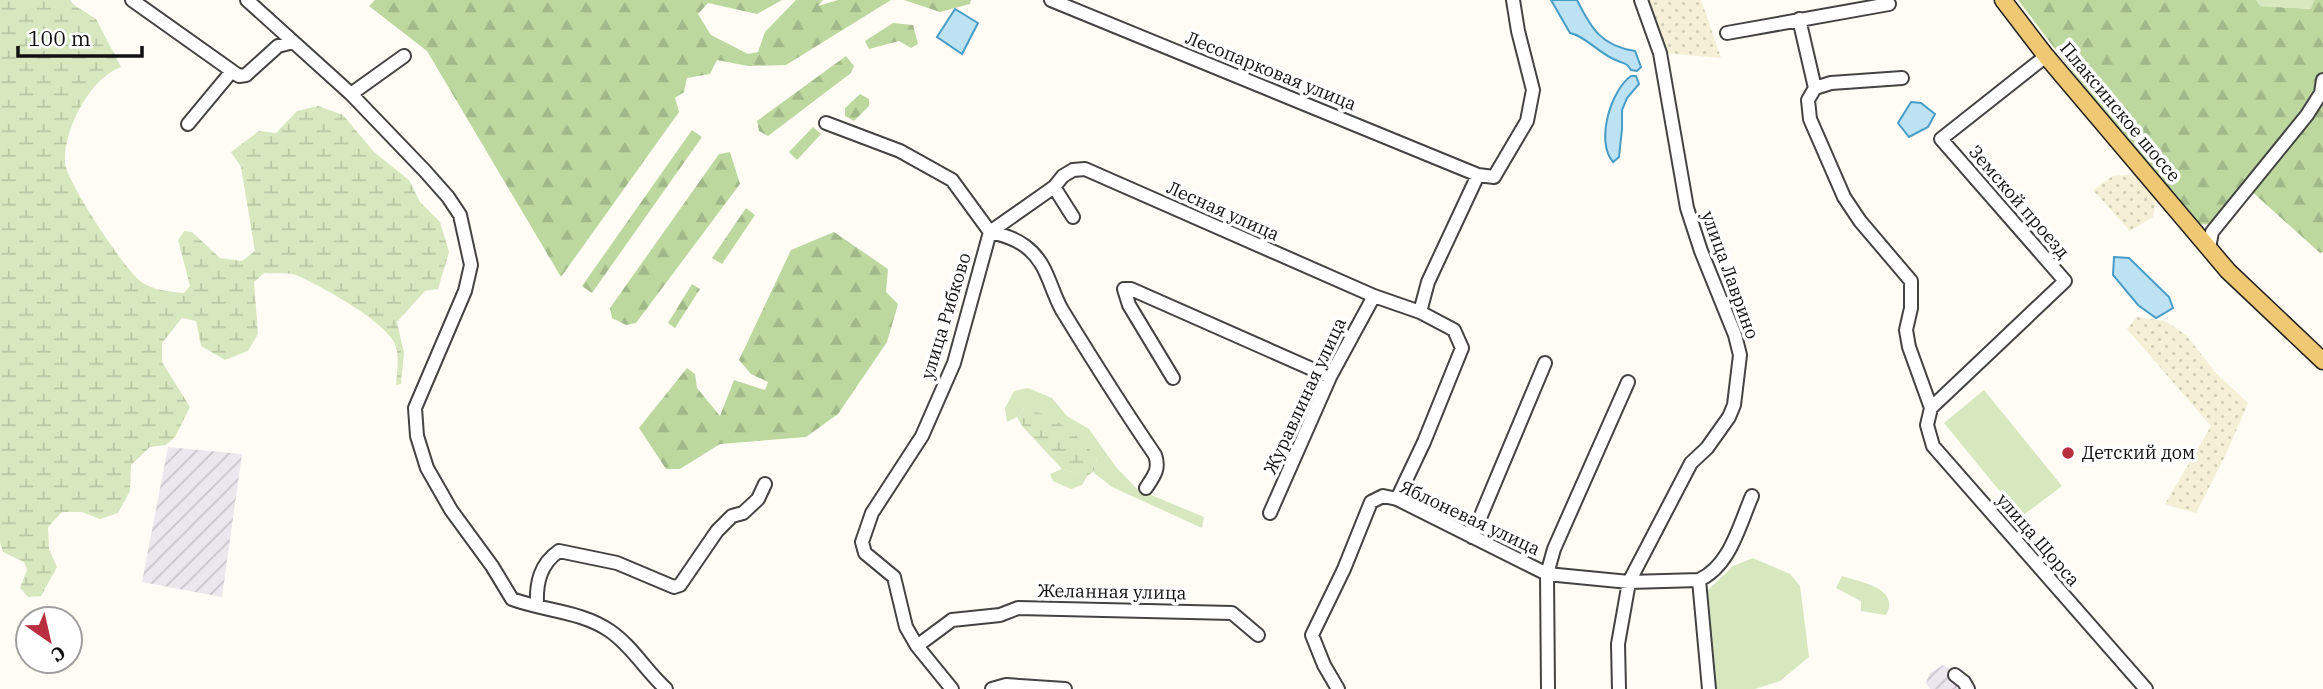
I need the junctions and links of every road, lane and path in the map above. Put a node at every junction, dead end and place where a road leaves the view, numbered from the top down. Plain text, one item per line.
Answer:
1 (132, 0) edge
2 (247, 0) edge
3 (1051, 0) edge
4 (1513, 0) edge
5 (1641, 0) edge
6 (2003, 0) edge
7 (1889, 4) dead end
8 (150, 5) edge
9 (1799, 19) junction
10 (1727, 33) dead end
11 (293, 42) junction
12 (404, 56) dead end
13 (2046, 56) junction
14 (232, 71) junction
15 (1902, 78) dead end
16 (2323, 80) edge
17 (1815, 88) junction
18 (351, 94) junction
19 (827, 123) dead end
20 (188, 124) dead end
21 (1478, 175) junction
22 (1054, 187) junction
23 (1073, 217) dead end
24 (990, 232) junction
25 (2209, 248) junction
26 (1374, 296) junction
27 (1419, 312) junction
28 (2323, 361) edge
29 (1545, 363) dead end
30 (1330, 377) junction
31 (1173, 378) dead end
32 (1629, 382) dead end
33 (1930, 407) junction
34 (765, 484) dead end
35 (1146, 488) dead end
36 (1752, 496) dead end
37 (1397, 499) junction
38 (1270, 513) dead end
39 (1472, 537) junction
40 (1547, 573) junction
41 (1699, 580) junction
42 (1629, 582) junction
43 (537, 605) junction
44 (1258, 635) dead end
45 (917, 646) junction
46 (1955, 675) dead end
47 (666, 689) edge
48 (952, 689) edge
49 (992, 689) edge
50 (1065, 689) edge
51 (1338, 689) edge
52 (1548, 689) edge
53 (1619, 689) edge
54 (1709, 689) edge
55 (1968, 689) edge
56 (2146, 689) edge

1 - 8 street
2 - 11 street
3 - 21 street, Лесопарковая улица
4 - 21 street
5 - 42 street, улица Лаврино
6 - 13 main road, Плаксинское шоссе
7 - 9 street
8 - 14 street
9 - 10 street
9 - 17 street
11 - 14 street
11 - 18 street
12 - 18 street
13 - 25 main road, Плаксинское шоссе
13 - 33 street, Земской проезд
14 - 20 street
15 - 17 street
16 - 25 street
17 - 33 street, улица Щорса
18 - 43 street
19 - 24 street
21 - 27 street
22 - 23 street
22 - 24 street, Лесная улица
22 - 26 street, Лесная улица
24 - 35 street
24 - 45 street, улица Рибково
25 - 28 main road, Плаксинское шоссе
26 - 27 street, Лесная улица
26 - 30 street, Журавлиная улица
27 - 37 street, Лесная улица
29 - 39 street
30 - 31 street
30 - 38 street, Журавлиная улица
32 - 40 street
33 - 56 street, улица Щорса
34 - 43 street
36 - 41 street
37 - 39 street, Яблоневая улица
37 - 51 street, Яблоневая улица
39 - 40 street, Яблоневая улица
40 - 42 street, Яблоневая улица
40 - 52 street
41 - 42 street, Яблоневая улица
41 - 54 street
42 - 53 street, улица Лаврино
43 - 47 street
44 - 45 street, Желанная улица
45 - 48 street
46 - 55 street
49 - 50 street

